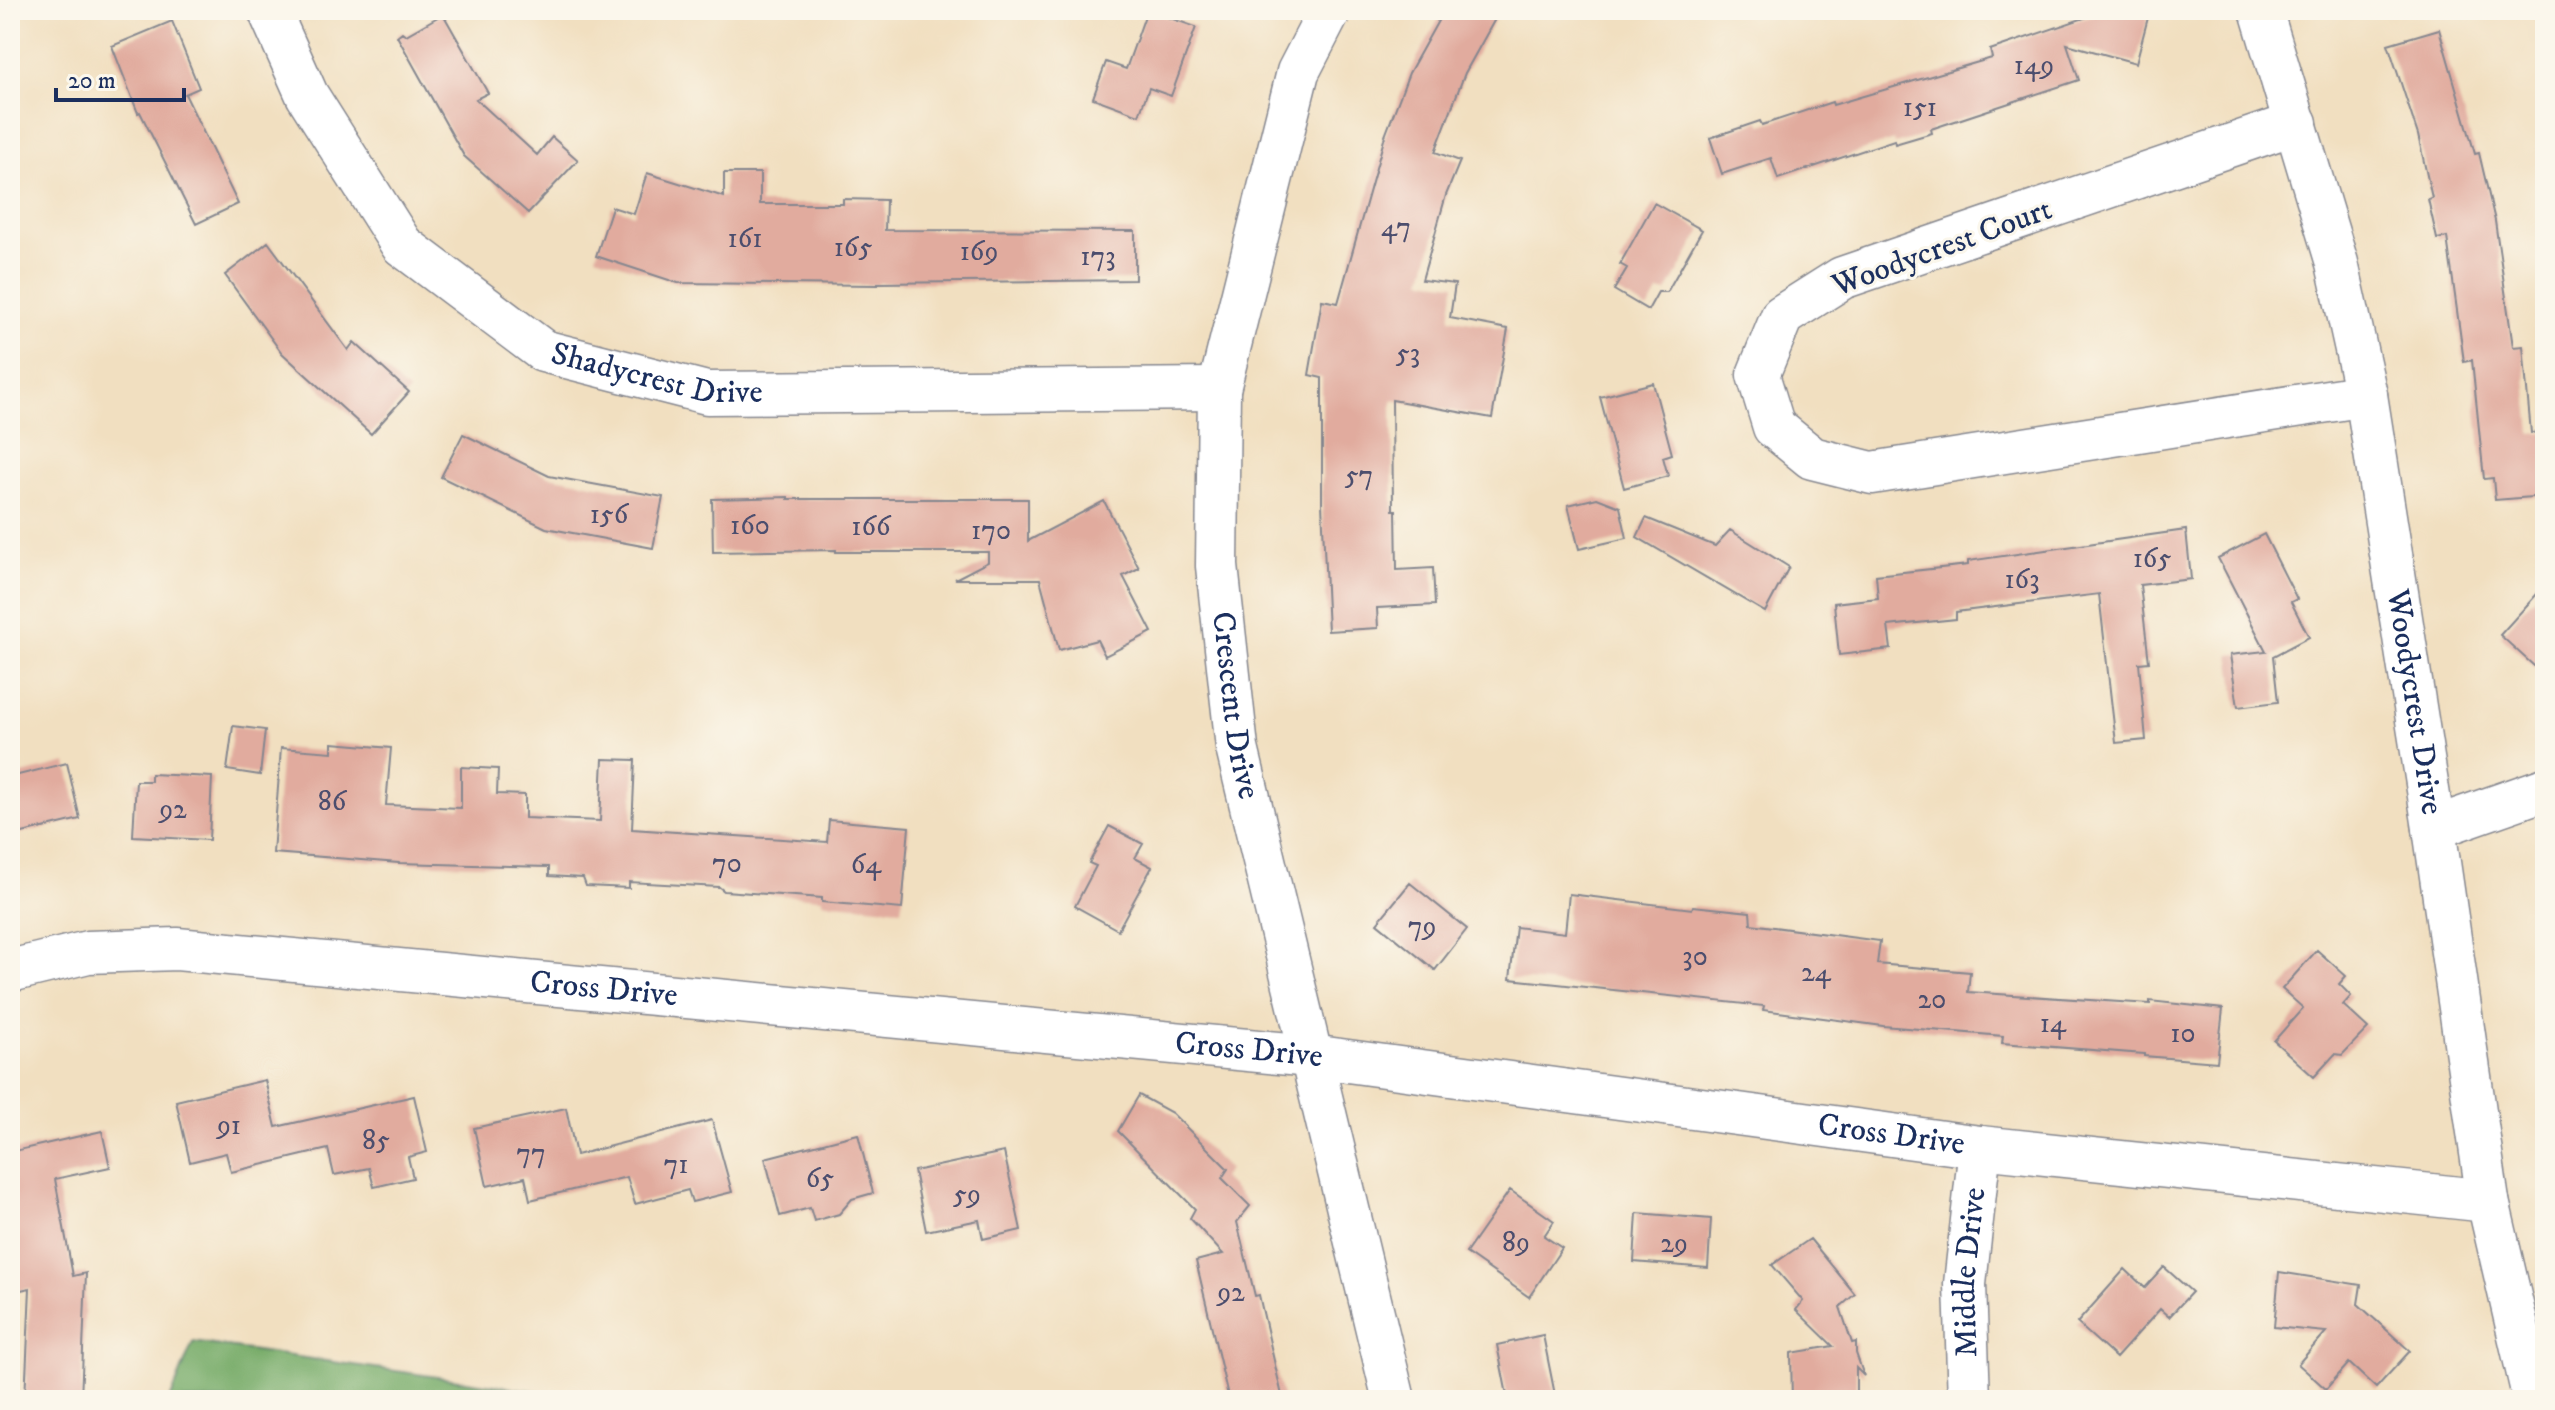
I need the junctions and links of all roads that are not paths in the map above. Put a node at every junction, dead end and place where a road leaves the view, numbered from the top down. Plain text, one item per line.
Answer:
1 (269, 10) edge
2 (1330, 10) edge
3 (2261, 10) edge
4 (2296, 123) junction
5 (1219, 389) junction
6 (2366, 395) junction
7 (2545, 789) edge
8 (2434, 828) junction
9 (10, 971) edge
10 (1311, 1056) junction
11 (1980, 1147) junction
12 (2488, 1201) junction
13 (1394, 1400) edge
14 (1969, 1400) edge
15 (2534, 1400) edge

1 - 5 street, Shadycrest Drive
2 - 5 street, Crescent Drive
3 - 4 street, Woodycrest Drive
4 - 6 street, Woodycrest Drive
4 - 6 street, Woodycrest Court
5 - 10 street, Crescent Drive
6 - 8 street, Woodycrest Drive
7 - 8 street
8 - 12 street, Woodycrest Drive
9 - 10 street, Cross Drive
10 - 11 street, Cross Drive
10 - 13 street, Crescent Drive
11 - 12 street, Cross Drive
11 - 14 street, Middle Drive
12 - 15 street, Woodycrest Drive

